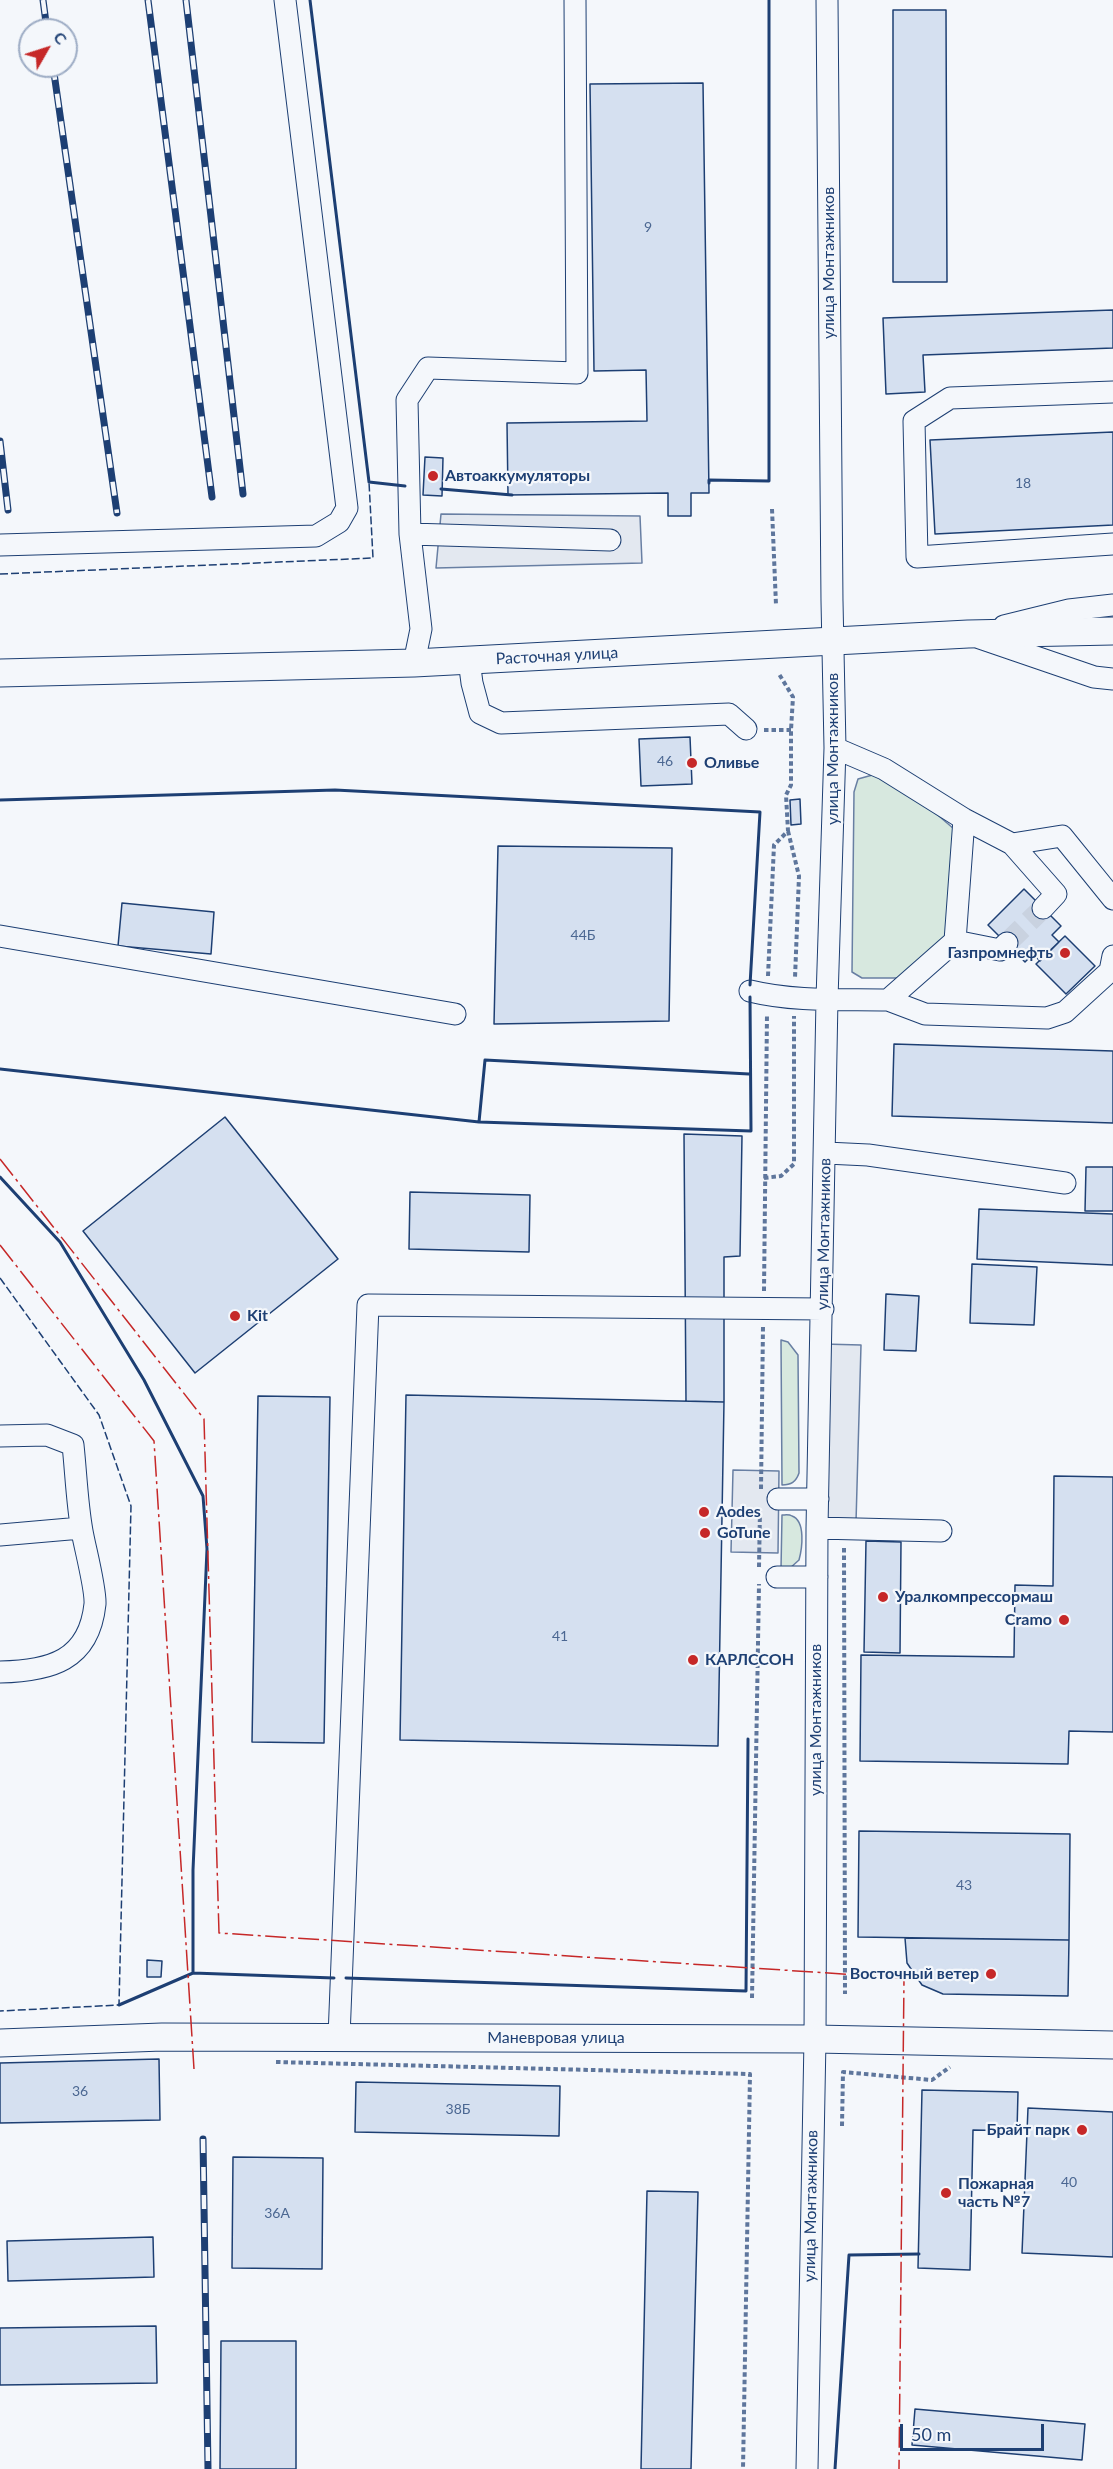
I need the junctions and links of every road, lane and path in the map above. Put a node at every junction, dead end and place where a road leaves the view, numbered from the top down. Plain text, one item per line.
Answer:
1 (285, 0) edge
2 (575, 0) edge
3 (827, 0) edge
4 (1113, 392) edge
5 (772, 508) dead end
6 (410, 534) junction
7 (610, 540) dead end
8 (1113, 544) edge
9 (0, 545) edge
10 (776, 605) dead end
11 (1113, 605) edge
12 (1113, 631) edge
13 (968, 634) junction
14 (833, 641) junction
15 (469, 660) junction
16 (414, 663) junction
17 (0, 673) edge
18 (779, 674) dead end
19 (1113, 679) edge
20 (746, 729) joint
21 (791, 730) junction
22 (835, 748) junction
23 (964, 819) junction
24 (1012, 844) junction
25 (1113, 899) edge
26 (1043, 908) tunnel mouth
27 (0, 936) edge
28 (955, 941) junction
29 (1007, 943) tunnel mouth
30 (1113, 956) edge
31 (759, 993) junction
32 (828, 999) junction
33 (888, 1000) junction
34 (455, 1014) dead end
35 (826, 1153) junction
36 (1065, 1183) dead end
37 (764, 1309) junction
38 (823, 1309) junction
39 (0, 1436) edge
40 (778, 1499) dead end
41 (818, 1499) junction
42 (81, 1528) junction
43 (817, 1528) junction
44 (844, 1529) junction
45 (941, 1531) dead end
46 (0, 1535) edge
47 (765, 1576) junction
48 (817, 1577) junction
49 (0, 1672) edge
50 (845, 1994) dead end
51 (752, 1998) dead end
52 (339, 2037) junction
53 (815, 2039) junction
54 (0, 2043) edge
55 (1113, 2045) edge
56 (265, 2062) dead end
57 (950, 2067) dead end
58 (842, 2126) dead end
59 (742, 2469) edge
60 (807, 2469) edge

1 - 9 street
2 - 6 street
3 - 14 street, улица Монтажников
4 - 8 street
5 - 10 path
6 - 7 street
6 - 16 street
11 - 13 street
12 - 13 main road, Расточная улица
13 - 14 main road, Расточная улица
13 - 19 street
14 - 15 main road, Расточная улица
14 - 22 street, улица Монтажников
15 - 16 main road, Расточная улица
15 - 20 street
16 - 17 main road, Расточная улица
18 - 21 path
20 - 21 path
21 - 31 path
22 - 23 street
22 - 32 street, улица Монтажников
23 - 24 street
23 - 28 street
24 - 25 street
24 - 26 street
27 - 34 street
28 - 29 street
28 - 33 street
30 - 33 street
31 - 32 street
31 - 37 path
32 - 33 street
32 - 35 street, улица Монтажников
35 - 36 street
35 - 38 street, улица Монтажников
37 - 38 street
37 - 47 path
37 - 52 street
38 - 41 street, улица Монтажников
39 - 42 street
40 - 41 street
41 - 43 street, улица Монтажников
42 - 46 street
42 - 49 street
43 - 44 street
43 - 48 street, улица Монтажников
44 - 45 street
44 - 50 path
47 - 48 street
47 - 51 path
48 - 53 street, улица Монтажников
52 - 53 main road, Маневровая улица
52 - 54 main road, Маневровая улица
53 - 55 main road, Маневровая улица
53 - 60 street, улица Монтажников
56 - 59 path
57 - 58 path

